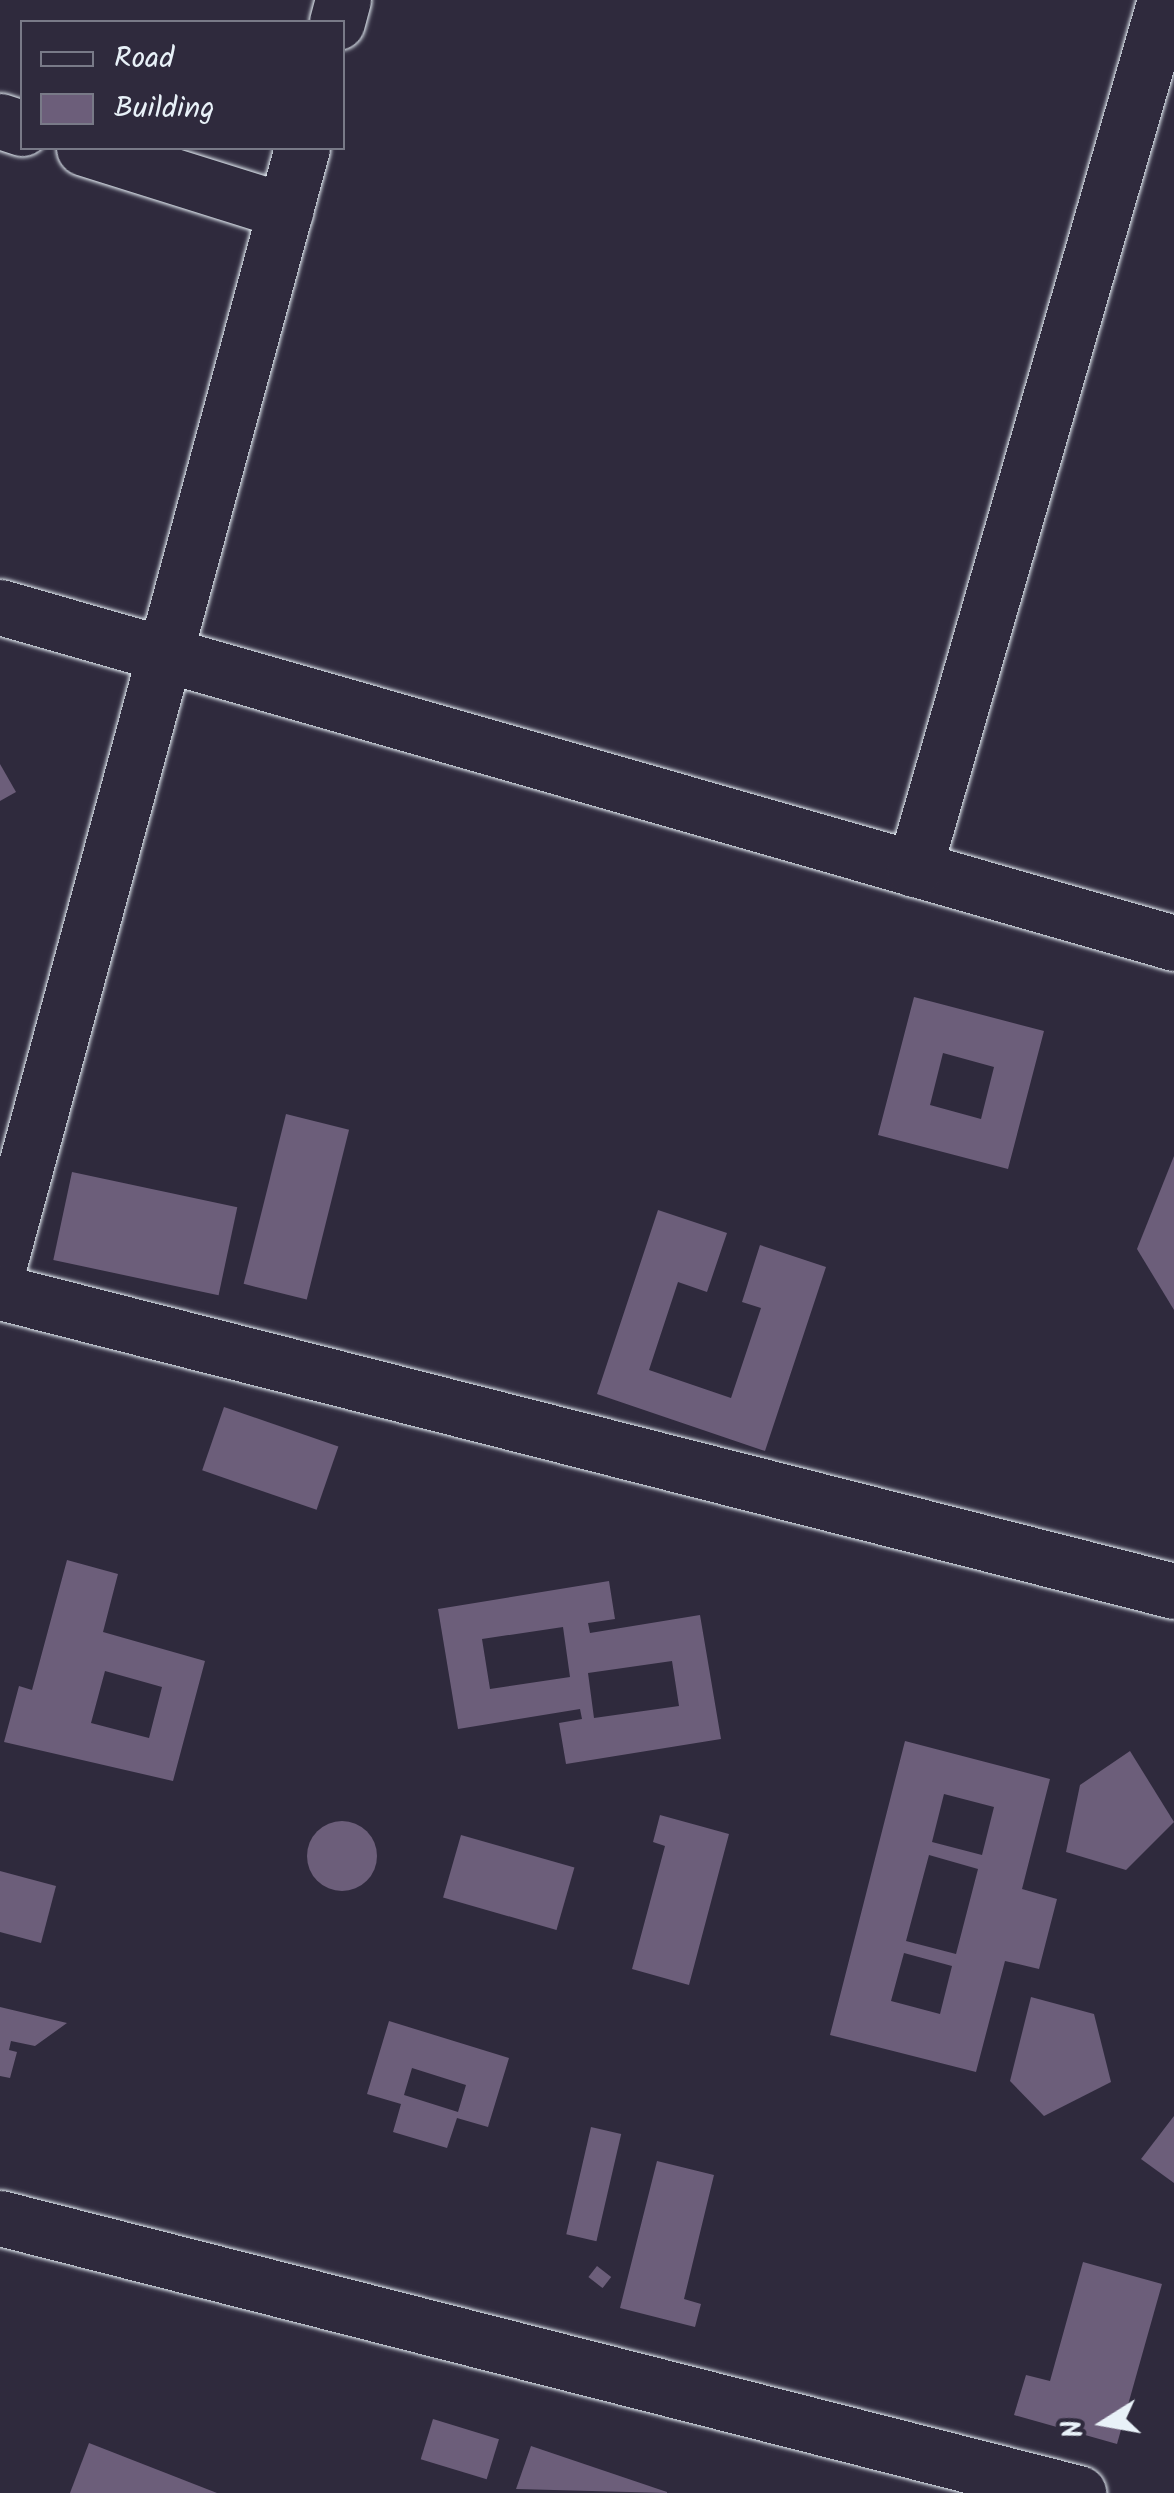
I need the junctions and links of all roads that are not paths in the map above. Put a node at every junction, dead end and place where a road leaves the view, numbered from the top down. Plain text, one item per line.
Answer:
1 (1165, 0) edge
2 (90, 150) edge
3 (301, 150) edge
4 (285, 210) junction
5 (0, 607) edge
6 (162, 656) junction
7 (914, 870) junction
8 (1174, 944) edge
9 (0, 1261) edge
10 (0, 1292) edge
11 (1174, 1591) edge
12 (0, 2218) edge
13 (1078, 2493) edge

1 - 7 street
2 - 4 street
3 - 4 street
4 - 6 street
5 - 6 street
6 - 7 street
6 - 9 street
7 - 8 street
10 - 11 street
12 - 13 street

